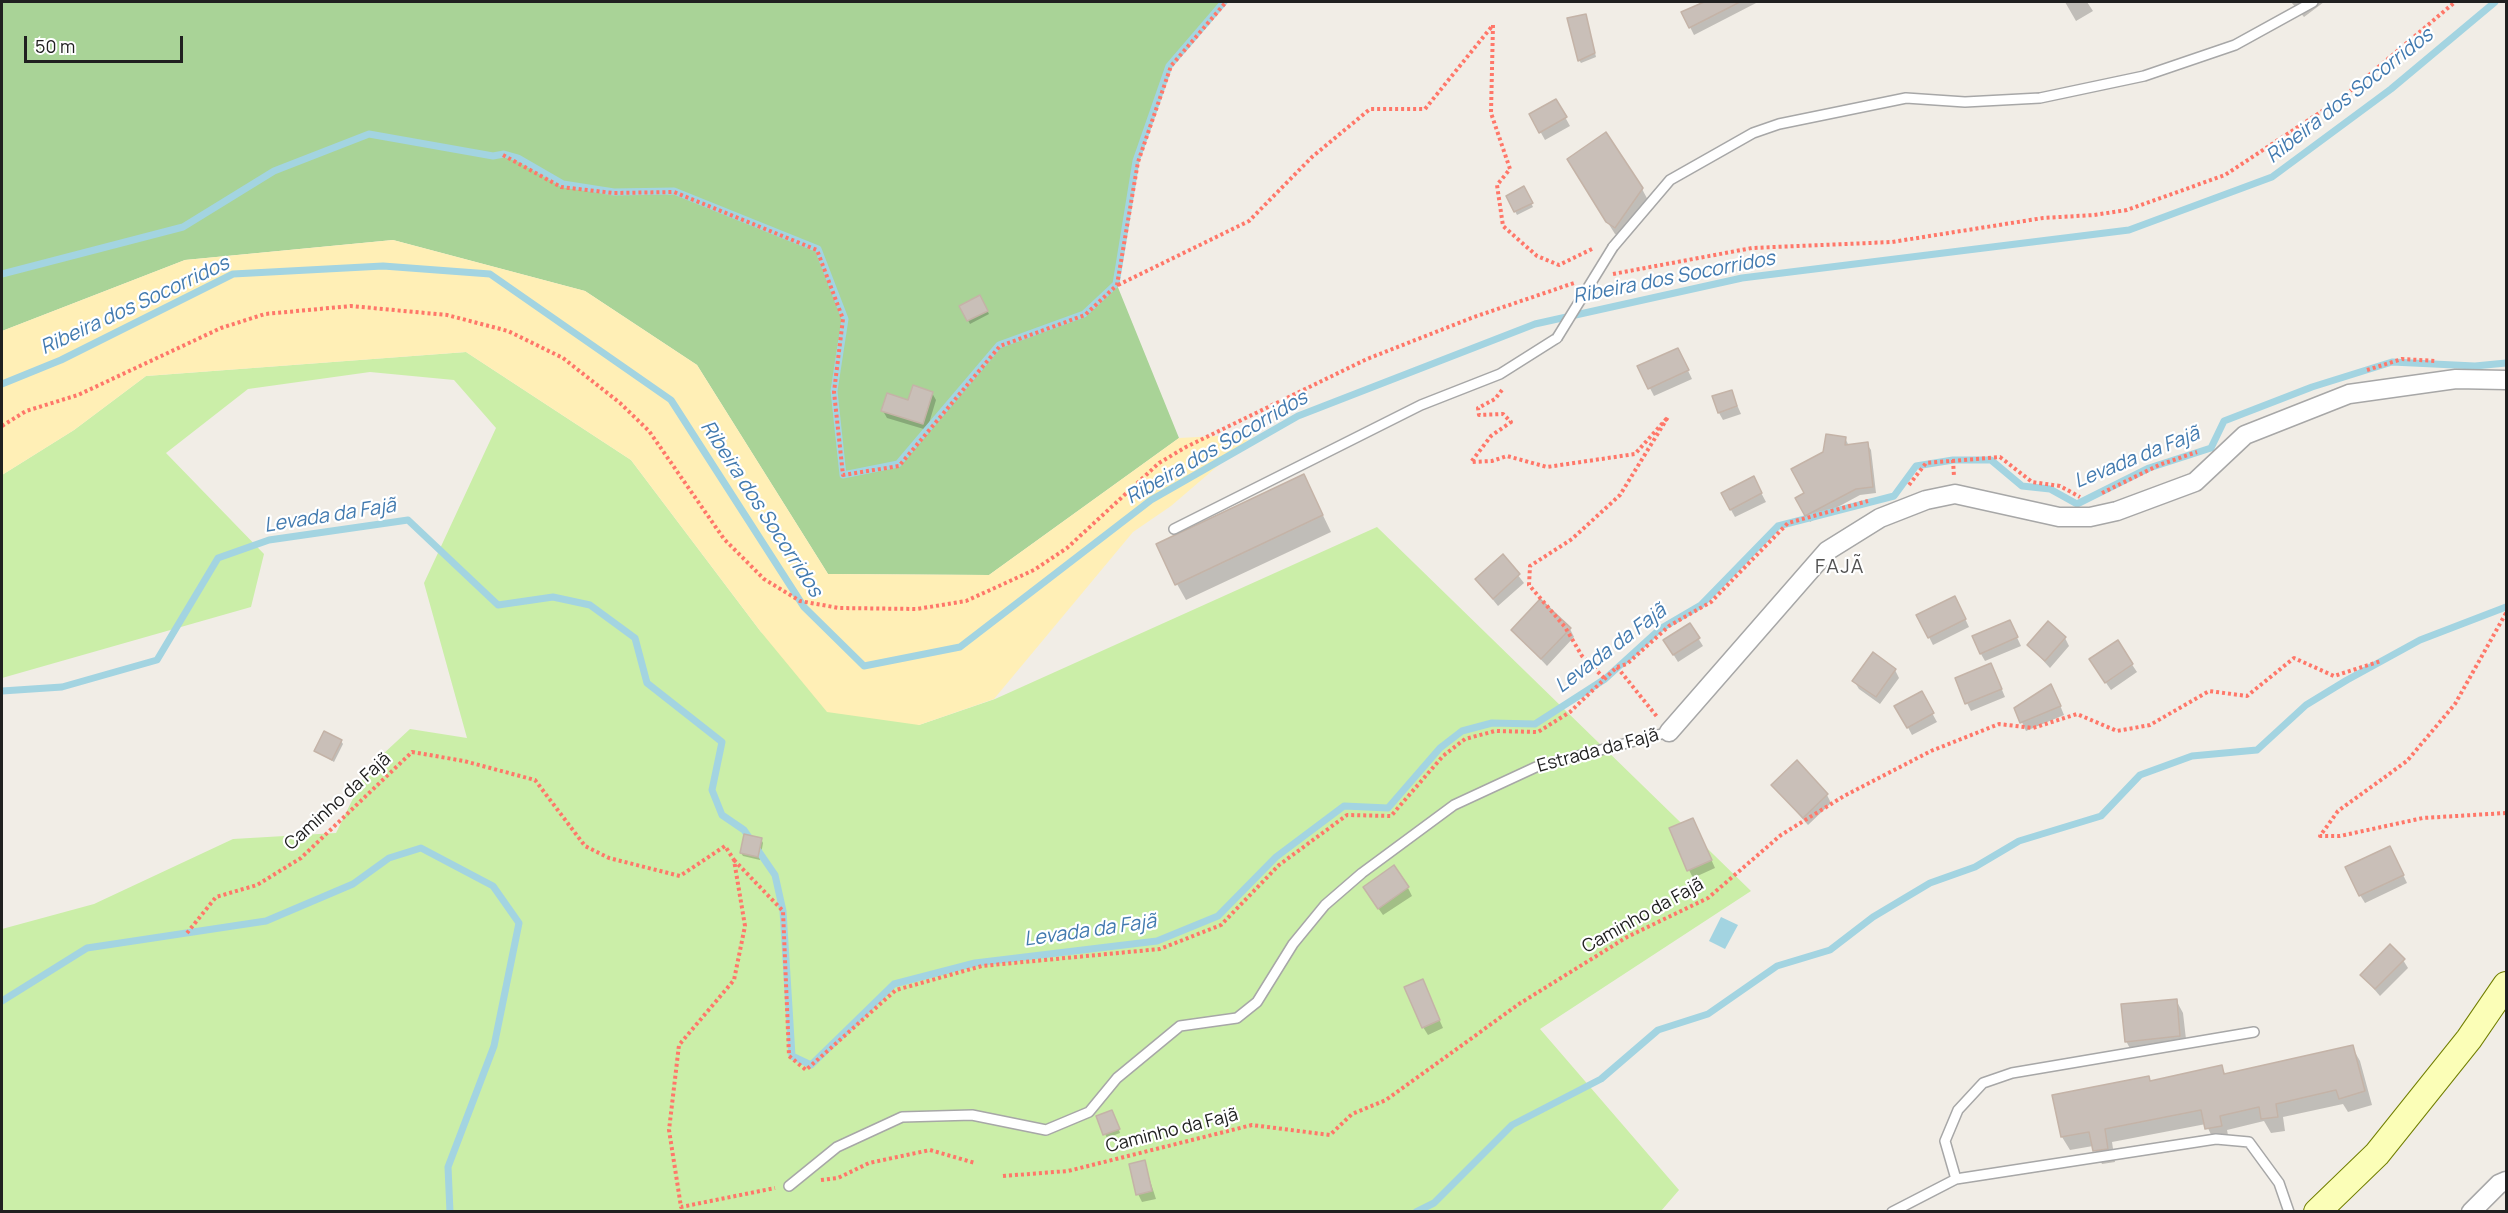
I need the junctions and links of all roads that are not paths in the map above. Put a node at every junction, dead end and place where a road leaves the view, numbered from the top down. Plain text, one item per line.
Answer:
1 (2313, 2) edge
2 (2506, 381) edge
3 (1174, 529) dead end
4 (1669, 732) joint
5 (2506, 985) edge
6 (2254, 1032) dead end
7 (1956, 1179) junction
8 (2504, 1185) edge
9 (789, 1186) road end
10 (1892, 1212) edge
11 (2289, 1212) edge
12 (2317, 1212) edge
13 (2471, 1212) edge

1 - 3 lane, bridge
2 - 4 street, Estrada da Fajã
4 - 9 lane, Estrada da Fajã
5 - 12 street
6 - 7 lane
7 - 10 lane
7 - 11 lane
8 - 13 street

